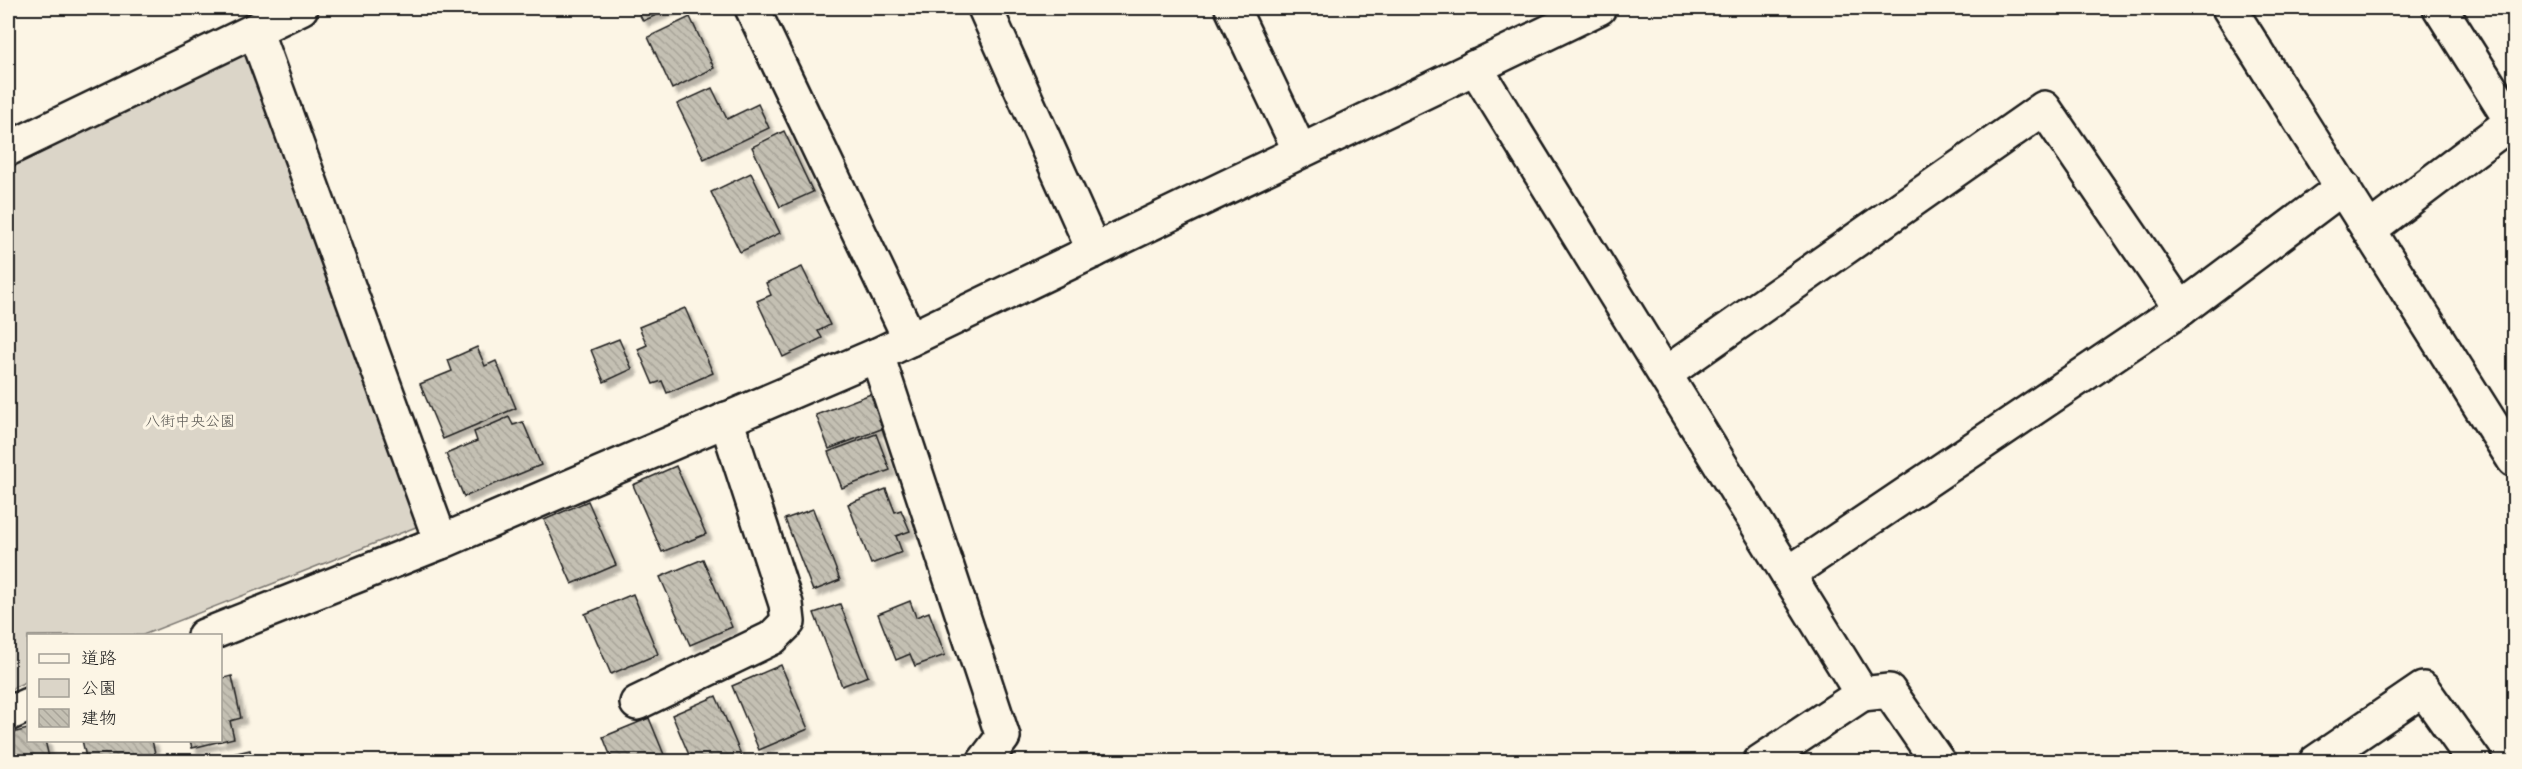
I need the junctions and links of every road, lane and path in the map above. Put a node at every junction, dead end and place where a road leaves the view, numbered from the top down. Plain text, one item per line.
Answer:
1 (301, 8) edge
2 (752, 8) edge
3 (985, 8) edge
4 (1232, 8) edge
5 (1599, 8) edge
6 (2229, 8) edge
7 (2440, 8) edge
8 (255, 30) junction
9 (1474, 67) junction
10 (2513, 121) edge
11 (8, 149) edge
12 (1300, 152) junction
13 (2343, 187) junction
14 (2370, 229) junction
15 (1094, 250) junction
16 (2181, 309) junction
17 (910, 339) junction
18 (877, 355) junction
19 (1665, 375) junction
20 (726, 419) junction
21 (2514, 460) edge
22 (441, 542) junction
23 (1788, 574) junction
24 (209, 634) edge
25 (1862, 694) junction
26 (637, 703) dead end
27 (27, 705) edge
28 (8, 714) edge
29 (984, 762) edge
30 (1760, 762) edge
31 (1938, 762) edge
32 (2316, 762) edge
33 (2475, 762) edge

1 - 8 street
2 - 17 street
3 - 15 street
4 - 12 street
5 - 9 street
6 - 13 street
7 - 10 street
8 - 11 street
8 - 22 street
9 - 12 street
9 - 19 street
10 - 14 street
12 - 15 street
13 - 14 street
13 - 16 street
14 - 21 street
15 - 17 street
16 - 19 street
16 - 23 street
17 - 18 street
18 - 20 street
18 - 29 street
19 - 23 street
20 - 22 street
20 - 26 street
22 - 24 street
23 - 25 street
25 - 30 street
25 - 31 street
27 - 28 street
32 - 33 street

